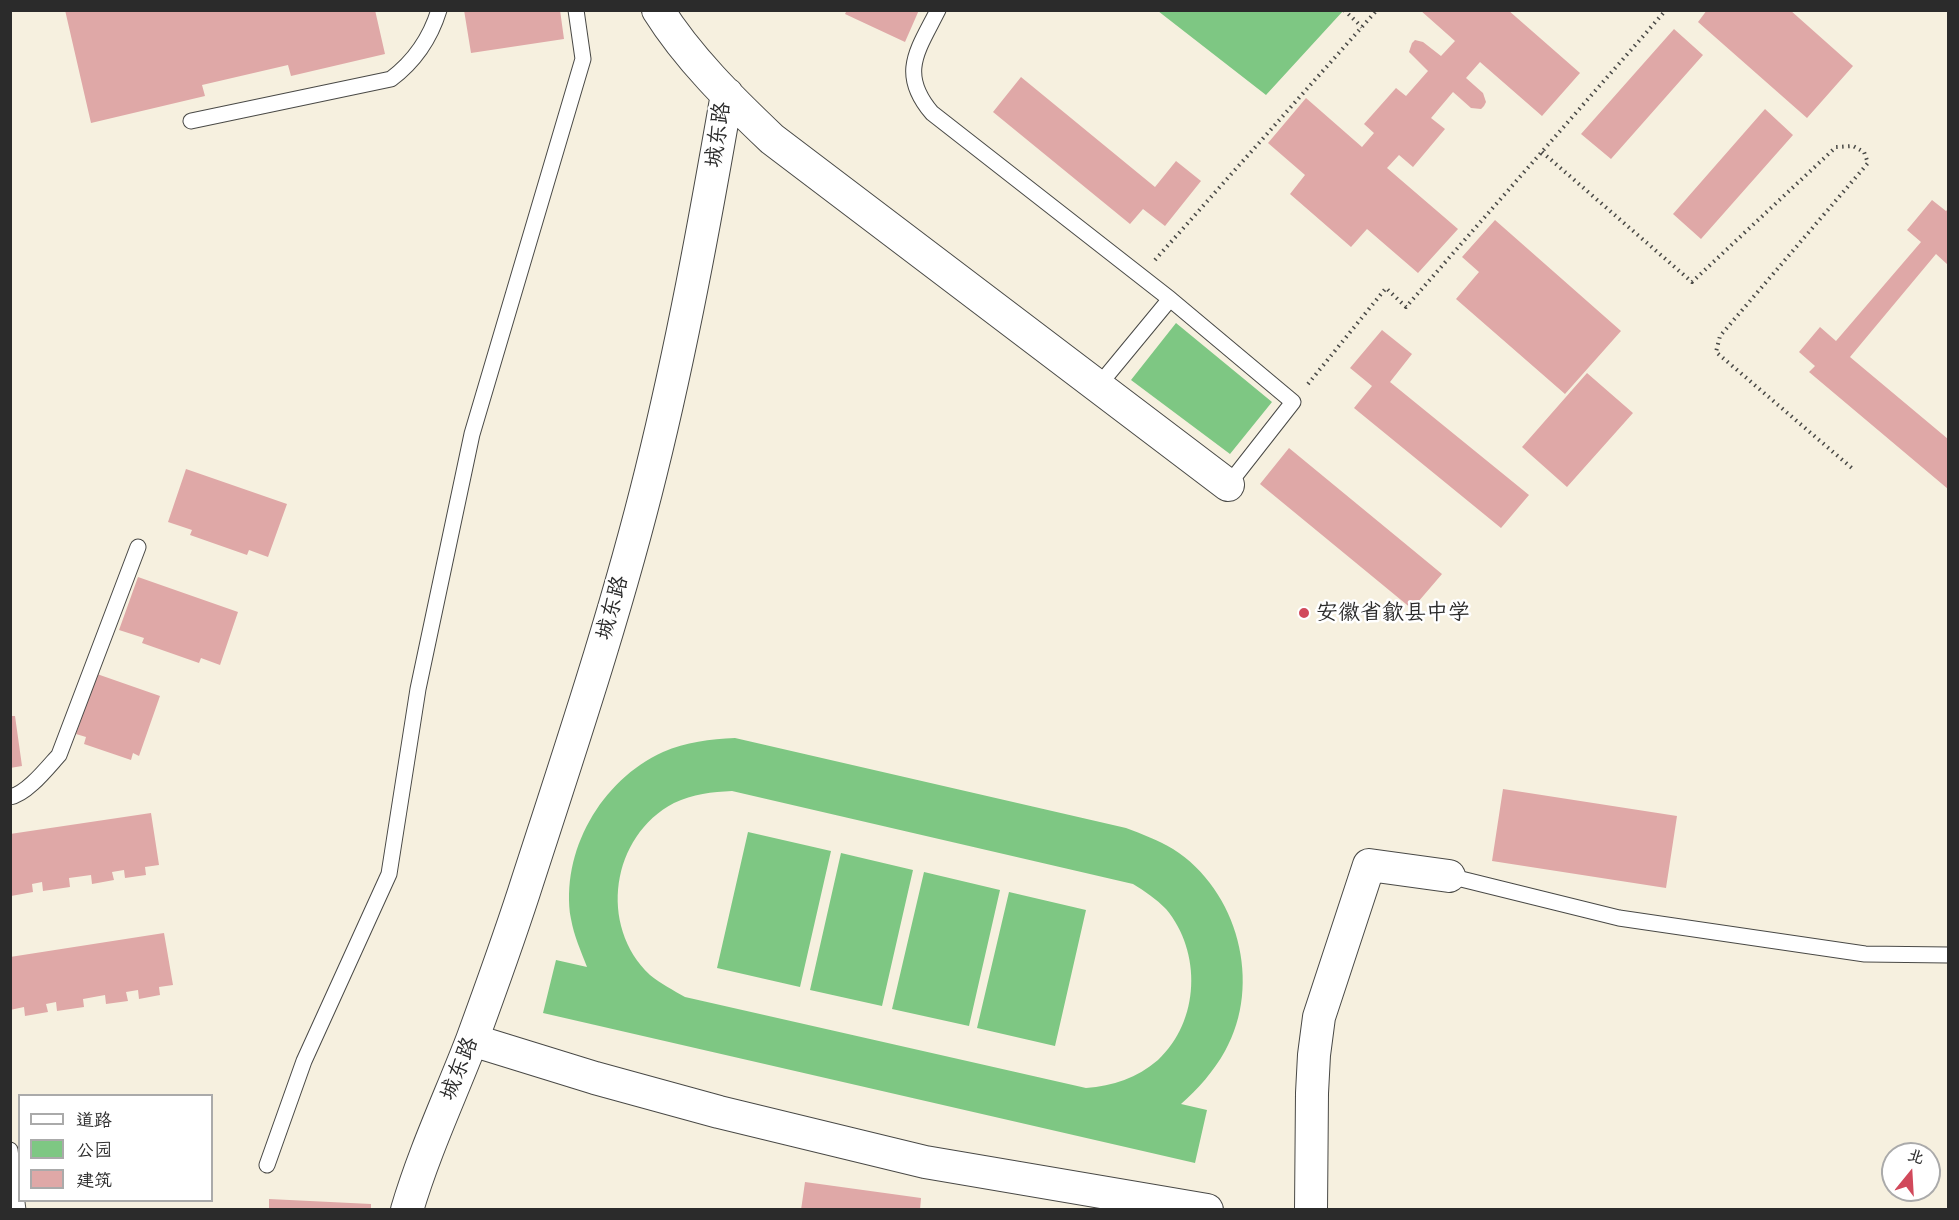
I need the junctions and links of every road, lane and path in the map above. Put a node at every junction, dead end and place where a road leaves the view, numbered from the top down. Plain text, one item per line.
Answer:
1 (439, 10) edge
2 (576, 10) edge
3 (658, 10) edge
4 (938, 10) edge
5 (1344, 10) edge
6 (1377, 10) edge
7 (1666, 10) edge
8 (1362, 27) junction
9 (727, 94) junction
10 (191, 121) dead end
11 (1542, 152) junction
12 (1141, 276) junction
13 (1170, 299) junction
14 (1099, 385) junction
15 (1289, 408) junction
16 (1853, 469) dead end
17 (1228, 486) joint
18 (138, 546) dead end
19 (10, 797) edge
20 (1449, 876) joint
21 (1948, 955) edge
22 (472, 1040) junction
23 (11, 1155) edge
24 (267, 1165) dead end
25 (18, 1209) edge
26 (407, 1209) edge
27 (1207, 1209) edge
28 (1311, 1209) edge

1 - 10 lane
2 - 24 lane
3 - 9 street, 城东路
4 - 12 lane
5 - 8 path
6 - 8 path
7 - 11 path
8 - 12 path
9 - 14 street
9 - 22 street, 城东路
11 - 15 path
11 - 16 path
12 - 13 lane
13 - 14 lane
13 - 15 lane
14 - 17 street
15 - 17 lane
18 - 19 lane
20 - 21 lane
20 - 28 street
22 - 26 street, 城东路
22 - 27 street
23 - 25 lane

